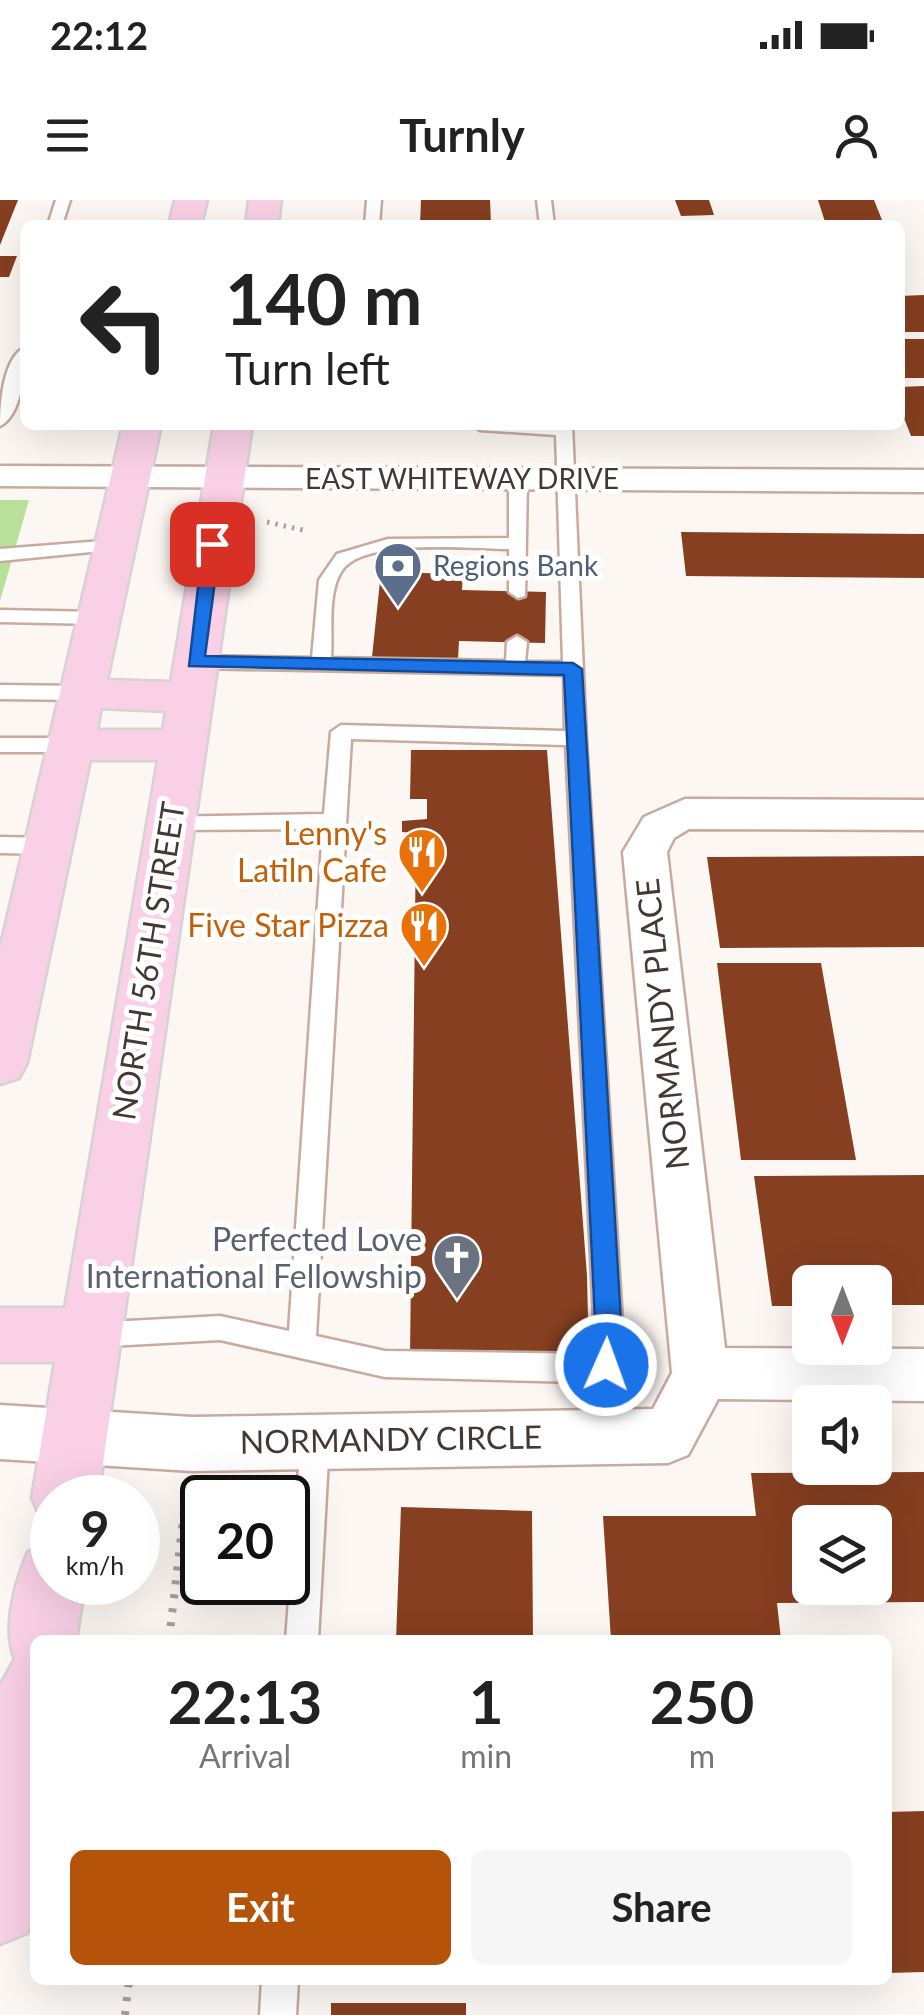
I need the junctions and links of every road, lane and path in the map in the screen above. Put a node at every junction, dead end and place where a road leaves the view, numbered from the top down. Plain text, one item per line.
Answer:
1 (20, 366) edge
2 (0, 421) edge
3 (141, 430) edge
4 (231, 430) edge
5 (564, 430) edge
6 (0, 476) edge
7 (130, 477) junction
8 (224, 477) junction
9 (518, 479) junction
10 (563, 479) junction
11 (924, 481) edge
12 (267, 522) dead end
13 (307, 531) dead end
14 (519, 544) junction
15 (115, 546) junction
16 (0, 555) edge
17 (518, 592) dead end
18 (0, 616) edge
19 (98, 618) junction
20 (516, 642) dead end
21 (321, 663) junction
22 (515, 668) junction
23 (573, 669) junction
24 (192, 679) junction
25 (0, 692) edge
26 (82, 693) junction
27 (576, 738) junction
28 (0, 745) edge
29 (70, 746) junction
30 (182, 746) junction
31 (924, 815) edge
32 (334, 821) junction
33 (170, 822) junction
34 (0, 845) edge
35 (47, 846) junction
36 (0, 1062) edge
37 (0, 1335) edge
38 (91, 1335) junction
39 (302, 1346) junction
40 (700, 1373) junction
41 (924, 1375) edge
42 (0, 1432) edge
43 (75, 1435) junction
44 (315, 1441) junction
45 (192, 1444) junction
46 (69, 1475) edge
47 (47, 1605) edge
48 (43, 1635) edge
49 (170, 1635) edge
50 (302, 1635) edge
51 (30, 1717) edge
52 (0, 1906) edge
53 (129, 1985) edge
54 (280, 1985) edge
55 (126, 2015) edge
56 (278, 2015) edge

1 - 2 lane
3 - 7 main road
4 - 8 main road, NORTH 56TH STREET
5 - 10 lane
6 - 7 street, EAST WHITEWAY DRIVE
7 - 8 street, EAST WHITEWAY DRIVE
7 - 15 main road
8 - 9 street, EAST WHITEWAY DRIVE
8 - 24 main road, NORTH 56TH STREET
9 - 10 street, EAST WHITEWAY DRIVE
9 - 14 lane
10 - 11 street, EAST WHITEWAY DRIVE
10 - 23 lane
12 - 13 path
14 - 17 lane
14 - 21 lane
15 - 16 lane
15 - 19 main road
18 - 19 lane
19 - 26 main road
20 - 22 lane
21 - 22 lane
21 - 24 lane
22 - 23 lane
23 - 27 lane
24 - 26 main road
24 - 30 main road, NORTH 56TH STREET
25 - 26 lane
26 - 29 main road
27 - 32 lane
27 - 39 lane
28 - 29 lane
29 - 30 main road
29 - 35 main road
30 - 33 main road, NORTH 56TH STREET
31 - 40 street, NORMANDY PLACE
32 - 33 lane
32 - 39 lane
33 - 38 main road, NORTH 56TH STREET
34 - 35 lane
35 - 36 main road
37 - 38 main road
38 - 39 lane
38 - 43 main road, NORTH 56TH STREET
40 - 41 street
40 - 44 street, NORMANDY CIRCLE
42 - 43 street, NORMANDY CIRCLE
43 - 45 street, NORMANDY CIRCLE
43 - 46 main road, NORTH 56TH STREET
44 - 45 street, NORMANDY CIRCLE
44 - 50 lane
45 - 49 path
47 - 48 main road
51 - 52 main road
53 - 55 path
54 - 56 lane

